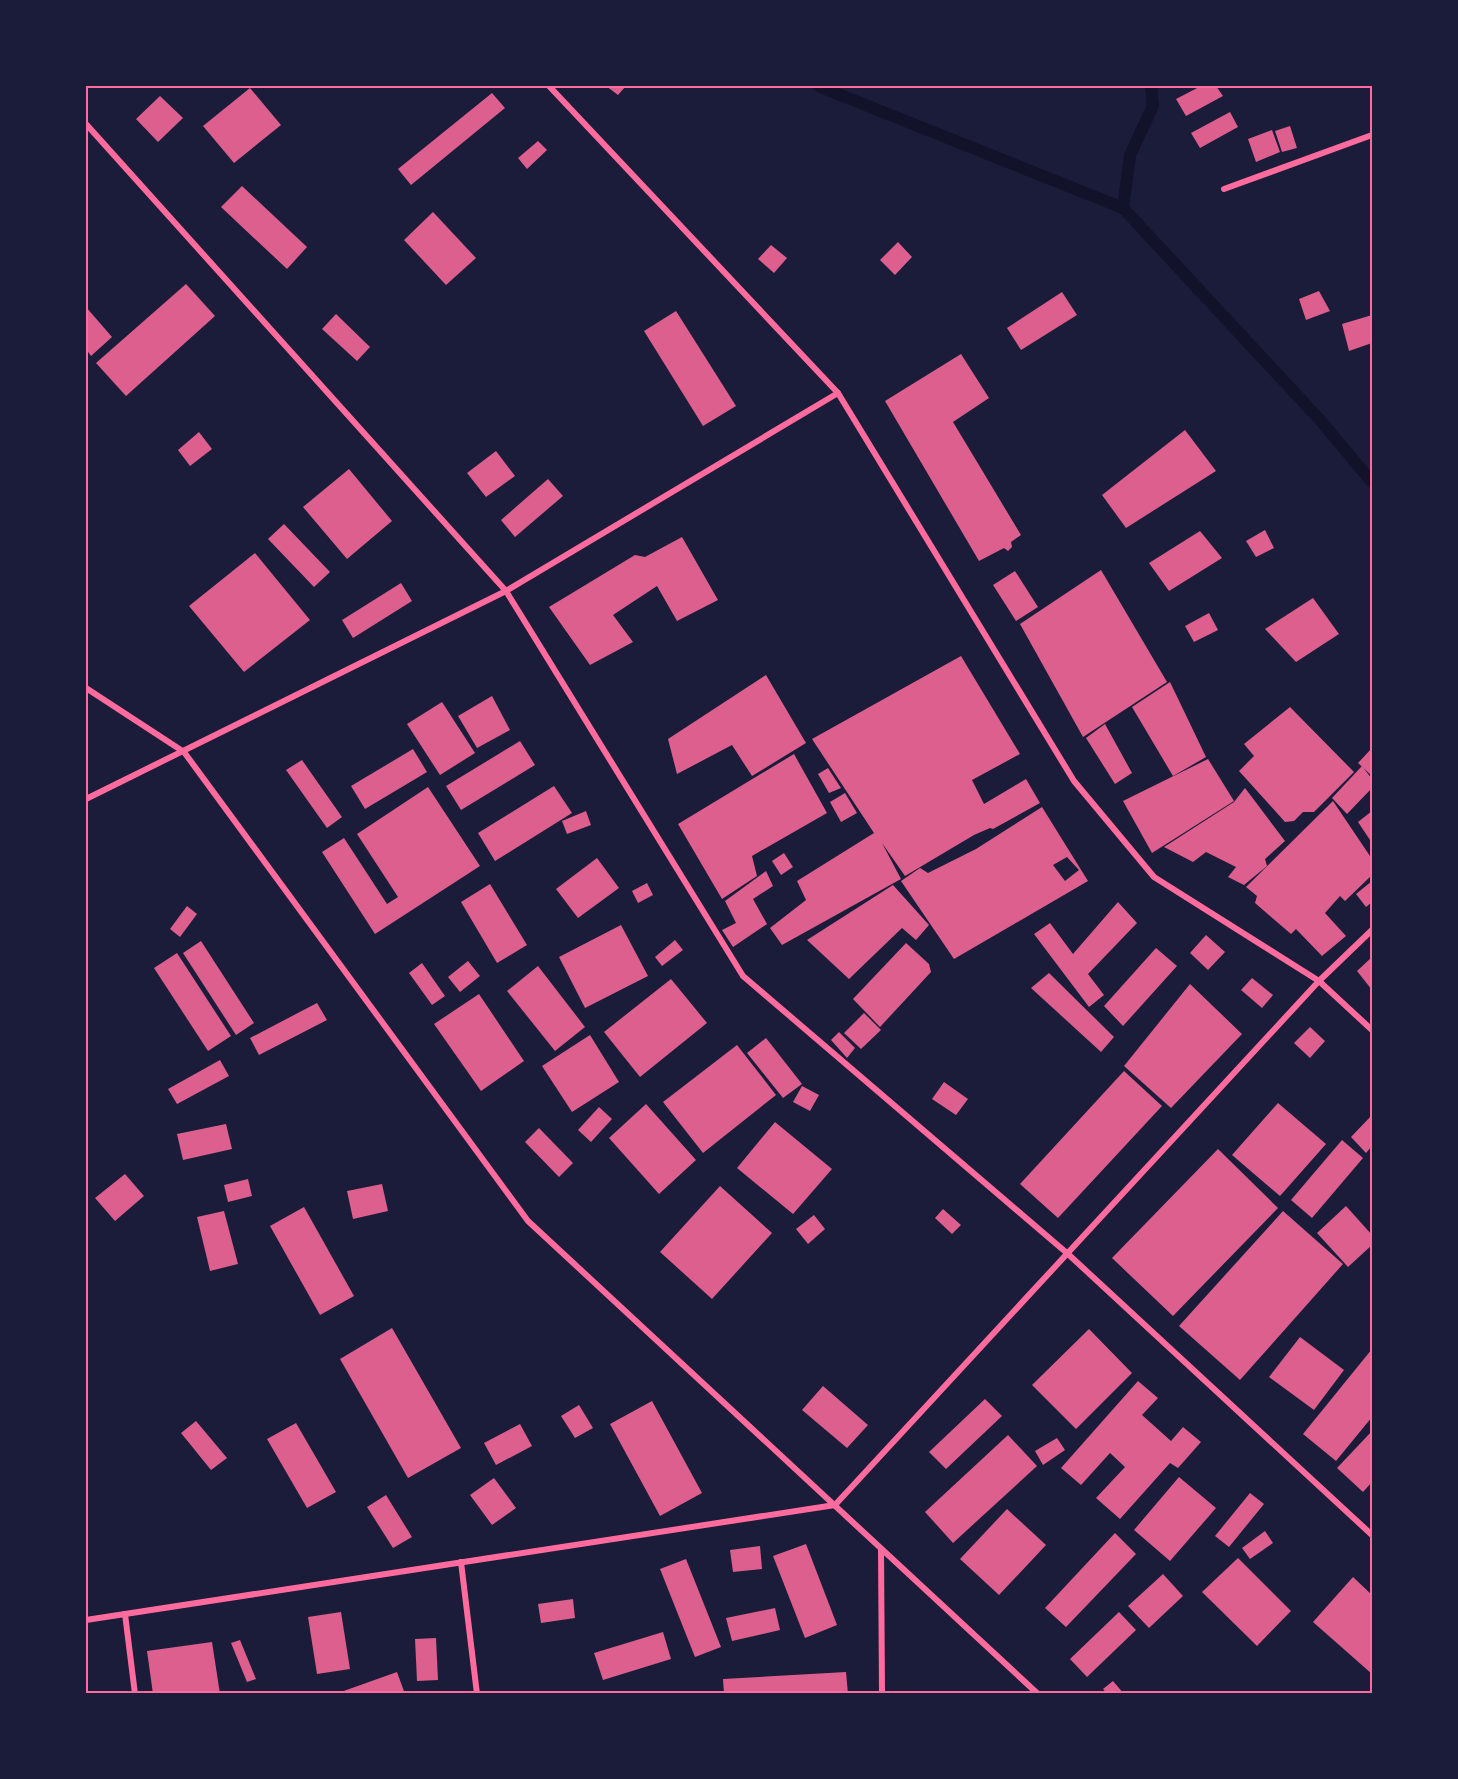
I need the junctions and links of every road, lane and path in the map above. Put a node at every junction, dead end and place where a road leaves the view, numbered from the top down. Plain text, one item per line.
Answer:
1 (549, 86) edge
2 (86, 124) edge
3 (1372, 135) edge
4 (1224, 189) dead end
5 (838, 393) junction
6 (506, 591) junction
7 (86, 688) edge
8 (184, 752) junction
9 (86, 799) edge
10 (1372, 930) edge
11 (1319, 981) junction
12 (1372, 1030) edge
13 (1068, 1254) junction
14 (835, 1506) junction
15 (1372, 1535) edge
16 (881, 1549) junction
17 (461, 1562) junction
18 (125, 1614) junction
19 (86, 1620) edge
20 (135, 1694) edge
21 (477, 1694) edge
22 (882, 1694) edge
23 (1038, 1694) edge

1 - 5 street
2 - 6 street
3 - 4 street
5 - 6 street
5 - 11 street
6 - 8 street
6 - 13 street
7 - 8 street
8 - 9 street
8 - 14 street
10 - 11 street
11 - 12 street
11 - 13 street
13 - 14 street
13 - 15 street
14 - 16 street
14 - 17 street
16 - 22 street
16 - 23 street
17 - 18 street
17 - 21 street
18 - 19 street
18 - 20 street

